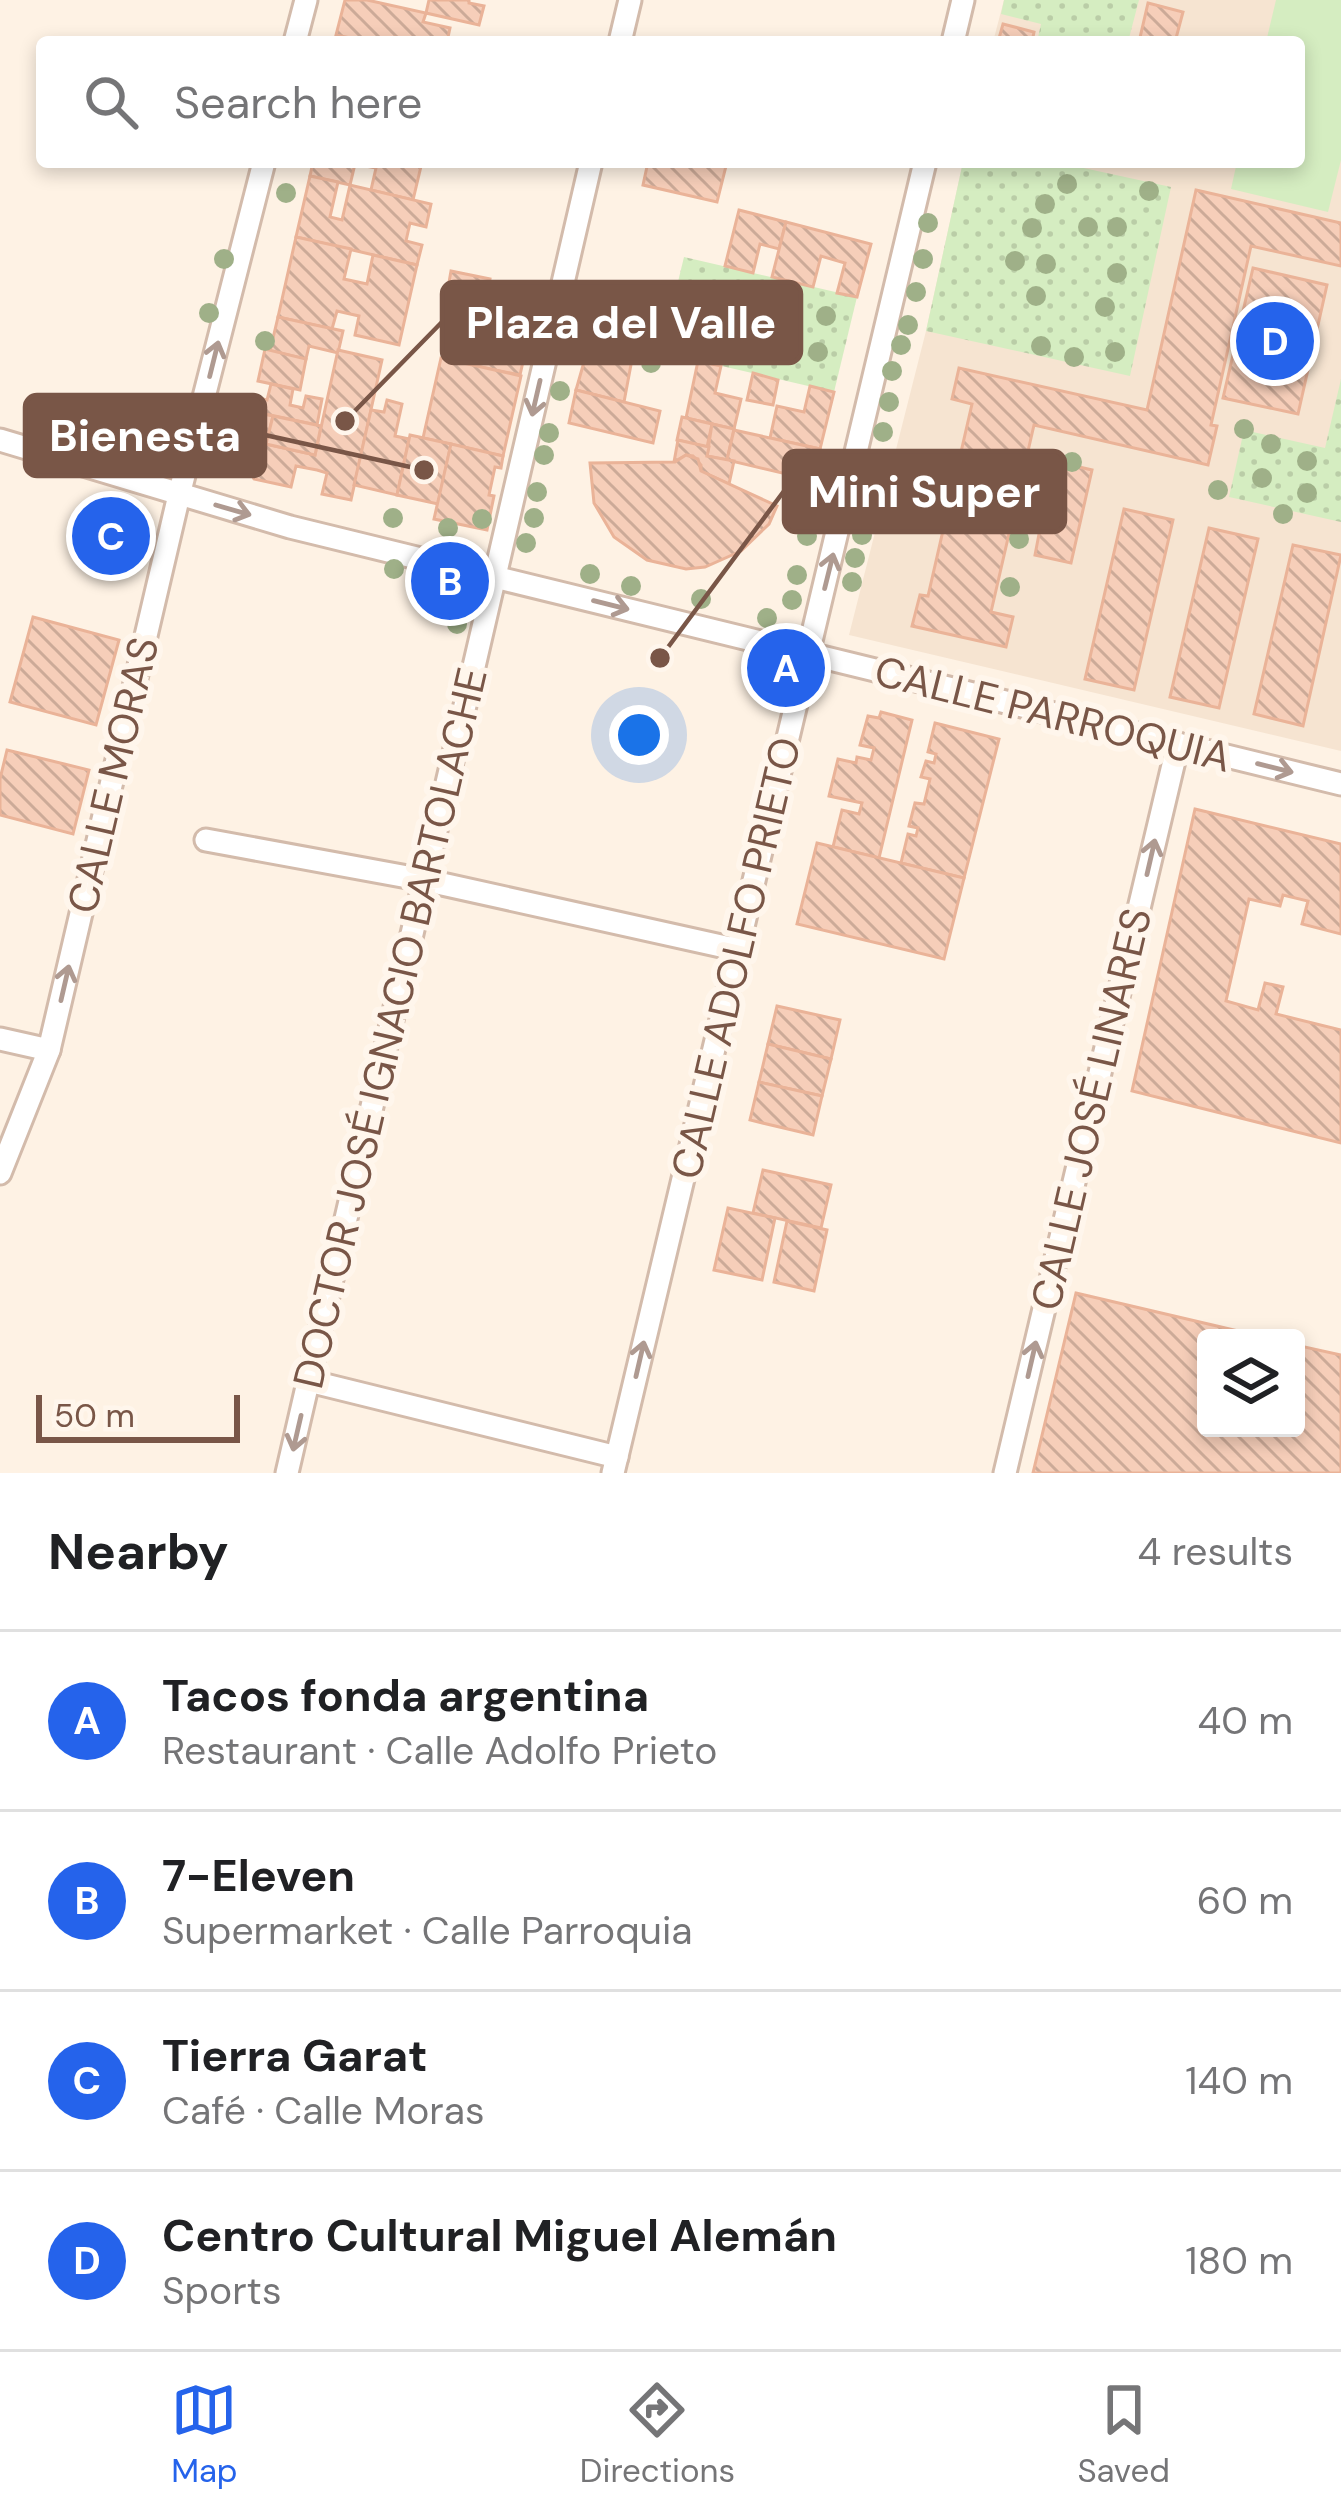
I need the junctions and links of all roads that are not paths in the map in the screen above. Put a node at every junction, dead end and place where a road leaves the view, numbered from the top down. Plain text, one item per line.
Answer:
1 (306, 0) edge
2 (630, 0) edge
3 (964, 0) edge
4 (297, 36) edge
5 (621, 36) edge
6 (955, 36) edge
7 (262, 168) edge
8 (591, 168) edge
9 (924, 168) edge
10 (0, 440) edge
11 (179, 495) junction
12 (494, 577) junction
13 (809, 654) junction
14 (1178, 745) junction
15 (1341, 784) edge
16 (206, 840) dead end
17 (424, 880) junction
18 (739, 950) junction
19 (0, 1039) edge
20 (49, 1050) junction
21 (1, 1165) edge
22 (309, 1381) junction
23 (615, 1465) edge
24 (287, 1473) edge
25 (1005, 1473) edge

1 - 4 street
2 - 5 street
3 - 6 street
11 -> 7 street, CALLE MORAS
8 -> 12 street, DOCTOR JOSÉ IGNACIO BARTOLACHE
13 -> 9 street, CALLE ADOLFO PRIETO
10 - 11 street, CALLE PARROQUIA
11 -> 12 street, CALLE PARROQUIA
20 -> 11 street, CALLE MORAS
12 -> 13 street, CALLE PARROQUIA
12 - 17 street, DOCTOR JOSÉ IGNACIO BARTOLACHE
13 - 14 street, CALLE PARROQUIA
13 - 18 street, CALLE ADOLFO PRIETO
14 -> 15 street, CALLE PARROQUIA
25 -> 14 street, CALLE JOSÉ LINARES
16 - 17 street
17 - 18 street
17 - 22 street, DOCTOR JOSÉ IGNACIO BARTOLACHE
23 -> 18 street, CALLE ADOLFO PRIETO
19 - 20 street
20 - 21 street, CALLE MORAS
22 - 23 street
22 -> 24 street, DOCTOR JOSÉ IGNACIO BARTOLACHE

